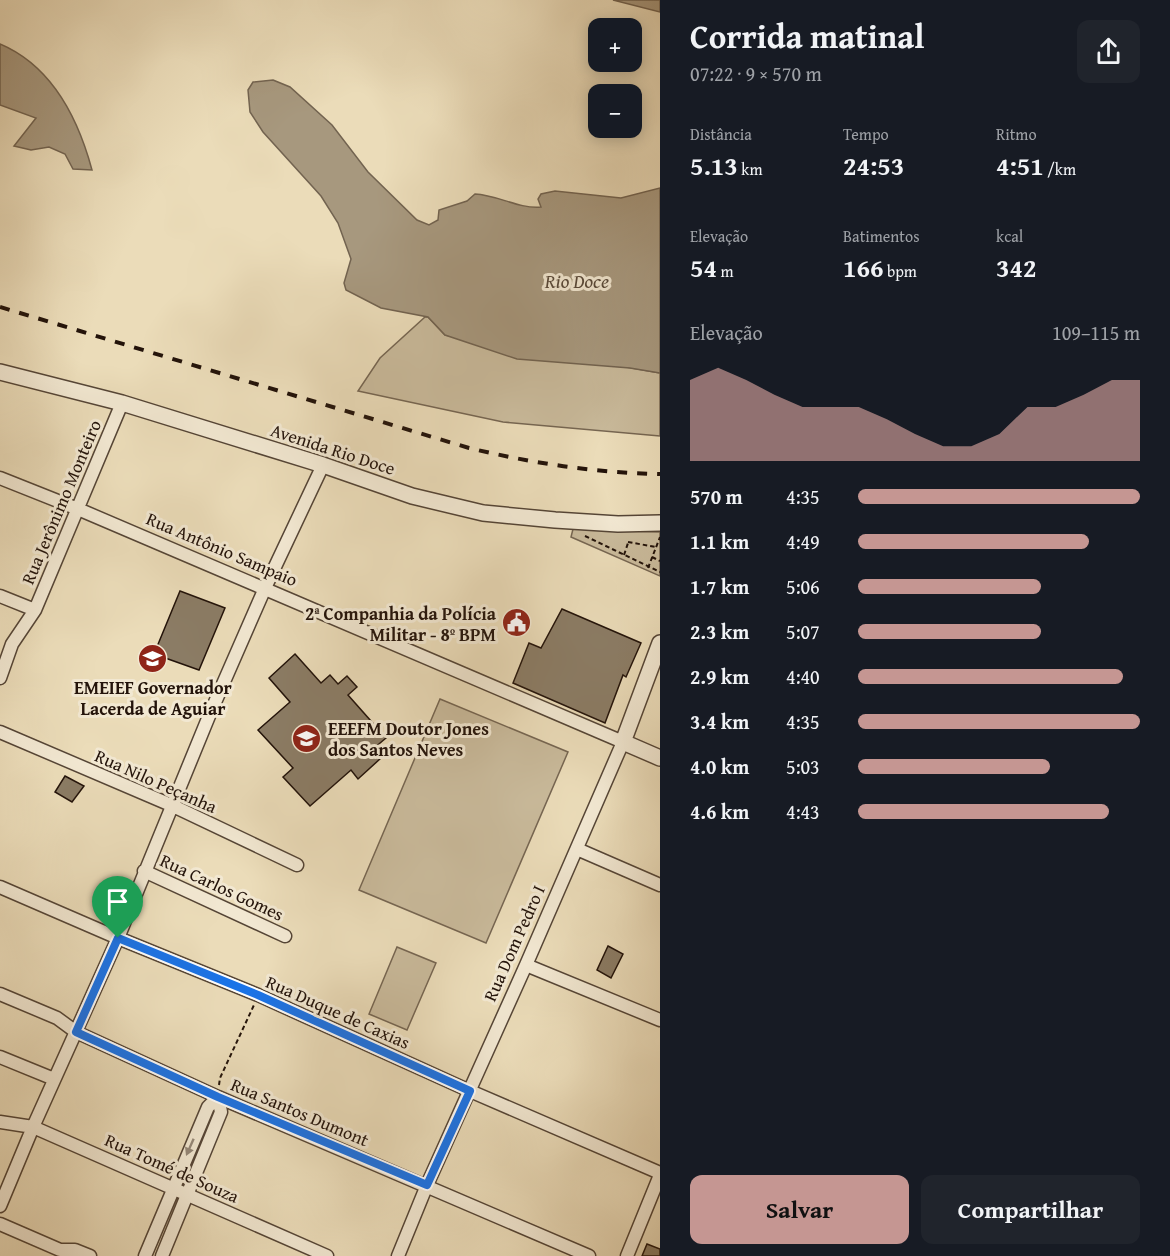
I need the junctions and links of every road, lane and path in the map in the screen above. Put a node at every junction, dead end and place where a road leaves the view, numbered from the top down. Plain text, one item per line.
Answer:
1 (0, 372) edge
2 (122, 403) junction
3 (323, 465) junction
4 (0, 478) edge
5 (78, 508) junction
6 (660, 523) edge
7 (590, 533) dead end
8 (630, 534) dead end
9 (660, 537) edge
10 (628, 542) junction
11 (656, 547) junction
12 (624, 555) junction
13 (652, 557) junction
14 (660, 561) edge
15 (648, 568) junction
16 (660, 572) edge
17 (265, 588) junction
18 (0, 596) edge
19 (35, 610) junction
20 (660, 643) edge
21 (0, 678) edge
22 (0, 732) edge
23 (623, 742) junction
24 (660, 758) edge
25 (171, 805) junction
26 (578, 849) junction
27 (297, 865) dead end
28 (144, 871) junction
29 (660, 885) edge
30 (0, 886) edge
31 (285, 936) dead end
32 (118, 938) junction
33 (526, 965) junction
34 (0, 994) edge
35 (258, 995) junction
36 (660, 1020) edge
37 (76, 1032) junction
38 (0, 1057) edge
39 (54, 1079) junction
40 (470, 1091) junction
41 (218, 1097) junction
42 (0, 1122) edge
43 (33, 1127) junction
44 (660, 1174) edge
45 (427, 1185) junction
46 (173, 1187) junction
47 (188, 1194) junction
48 (0, 1206) edge
49 (0, 1224) edge
50 (63, 1253) edge
51 (90, 1256) edge
52 (145, 1256) edge
53 (162, 1256) edge
54 (327, 1256) edge
55 (398, 1256) edge
56 (589, 1256) edge
57 (627, 1256) edge

1 - 2 street, Avenida Rio Doce
2 - 3 street, Avenida Rio Doce
2 - 5 street, Rua Jerônimo Monteiro
3 - 6 street, Avenida Rio Doce
3 - 17 street
4 - 5 street, Rua Antônio Sampaio
5 - 17 street, Rua Antônio Sampaio
5 - 19 street, Rua Jerônimo Monteiro
7 - 12 path
8 - 10 path
9 - 11 path
10 - 11 path
10 - 12 path
11 - 13 path
12 - 15 path
13 - 14 path
13 - 15 path
15 - 16 path
17 - 23 street, Rua Antônio Sampaio
17 - 25 street
18 - 19 street
19 - 21 street, Rua Jerônimo Monteiro
20 - 23 street, Rua Dom Pedro I
22 - 25 street, Rua Nilo Peçanha
23 - 24 street, Rua Antônio Sampaio
23 - 26 street, Rua Dom Pedro I
25 - 27 street, Rua Nilo Peçanha
25 - 28 street
26 - 29 street
26 - 33 street, Rua Dom Pedro I
28 - 31 street, Rua Carlos Gomes
28 - 32 street
30 - 32 street, Rua Duque de Caxias
32 - 35 street, Rua Duque de Caxias
32 - 37 street
33 - 36 street
33 - 40 street, Rua Dom Pedro I
34 - 37 street, Rua Santos Dumont
35 - 40 street, Rua Duque de Caxias
35 - 41 path
37 - 39 street
37 - 41 street, Rua Santos Dumont
38 - 39 street
39 - 43 street
40 - 44 street, Rua Duque de Caxias
40 - 45 street, Rua Dom Pedro I
41 - 45 street, Rua Santos Dumont
41 -> 46 street
41 - 47 street
42 - 43 street, Rua Tomé de Souza
43 - 46 street, Rua Tomé de Souza
43 - 48 street
44 - 57 street
45 - 55 street, Rua Dom Pedro I
45 - 56 street, Rua Santos Dumont
46 - 47 street, Rua Tomé de Souza
46 - 52 street
47 - 53 street
47 - 54 street, Rua Tomé de Souza
49 - 50 street
50 - 51 street

